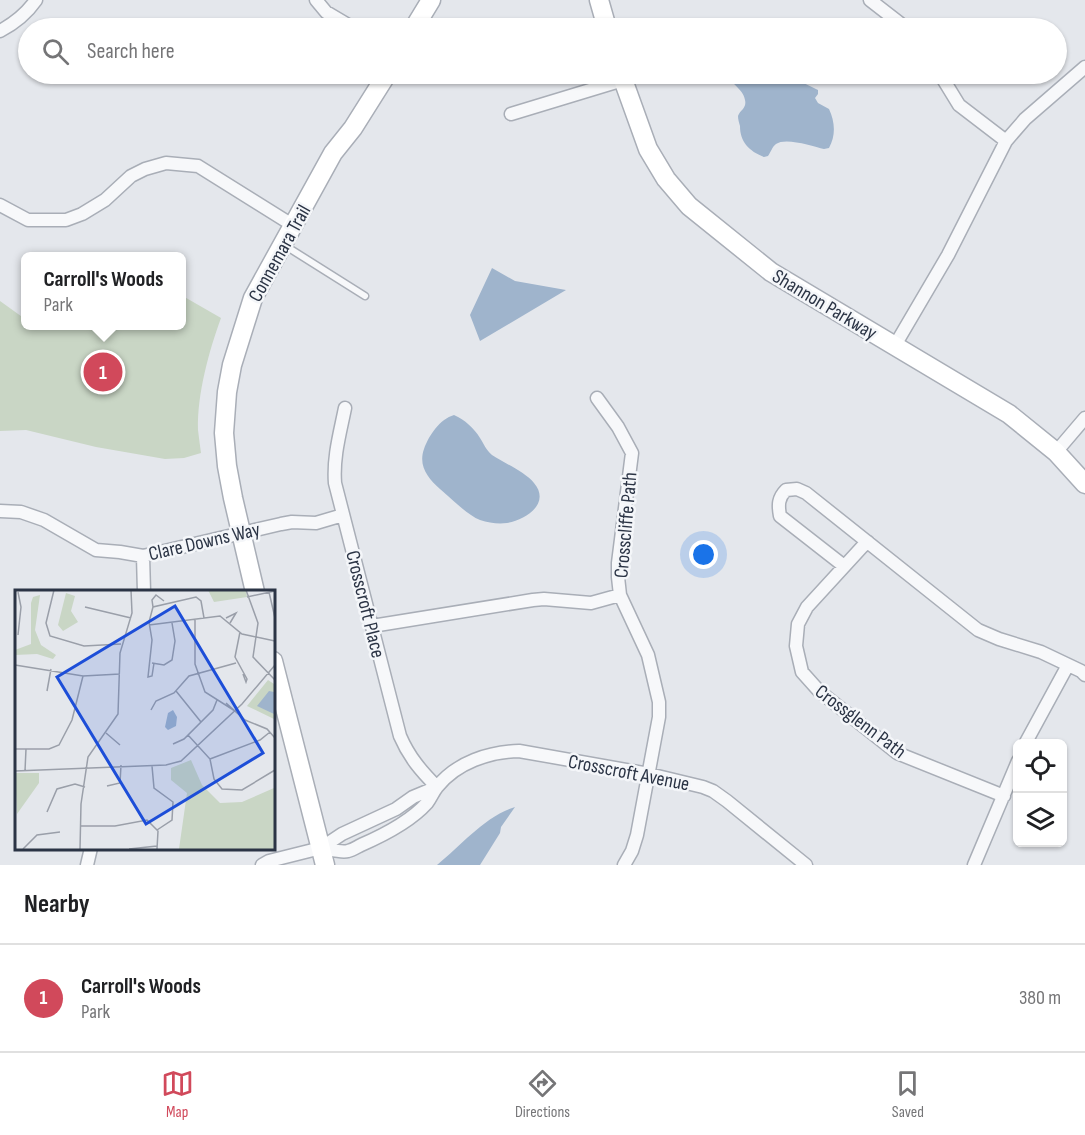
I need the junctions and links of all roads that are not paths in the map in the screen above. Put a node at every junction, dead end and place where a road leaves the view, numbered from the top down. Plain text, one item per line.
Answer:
1 (36, 0) edge
2 (316, 0) edge
3 (431, 0) edge
4 (599, 0) edge
5 (870, 0) edge
6 (20, 18) edge
7 (336, 18) edge
8 (420, 18) edge
9 (605, 18) edge
10 (893, 18) edge
11 (18, 20) edge
12 (0, 31) edge
13 (1085, 67) edge
14 (1067, 83) edge
15 (381, 84) edge
16 (601, 84) edge
17 (625, 84) edge
18 (946, 84) edge
19 (1065, 84) edge
20 (511, 114) dead end
21 (1006, 141) junction
22 (0, 206) edge
23 (294, 226) junction
24 (284, 244) junction
25 (365, 296) dead end
26 (894, 346) junction
27 (597, 398) dead end
28 (345, 408) dead end
29 (1085, 418) edge
30 (1056, 452) junction
31 (1085, 484) edge
32 (0, 511) edge
33 (343, 515) junction
34 (240, 532) junction
35 (868, 542) junction
36 (143, 556) junction
37 (844, 566) junction
38 (144, 590) edge
39 (254, 590) edge
40 (620, 595) junction
41 (372, 626) junction
42 (274, 665) edge
43 (1068, 665) junction
44 (1085, 675) edge
45 (1028, 739) edge
46 (1013, 772) edge
47 (649, 774) junction
48 (437, 787) junction
49 (1004, 796) junction
50 (91, 850) edge
51 (323, 857) edge
52 (87, 865) edge
53 (262, 865) edge
54 (624, 865) edge
55 (806, 865) edge
56 (974, 865) edge

1 - 6 street
2 - 7 street
3 - 8 street
4 - 9 street
5 - 10 street
11 - 12 street
13 - 14 street
15 - 23 street, Connemara Trail
16 - 20 street
17 - 26 street, Shannon Parkway
18 - 21 street
19 - 21 street
21 - 26 street
22 - 23 street
23 - 24 street, Connemara Trail
24 - 25 lane
24 - 34 street, Connemara Trail
26 - 30 street, Shannon Parkway
27 - 40 street, Crosscliffe Path
28 - 33 street, Crosscroft Place
29 - 30 street
30 - 31 street, Shannon Parkway
32 - 36 street, Clare Downs Way
33 - 34 street, Clare Downs Way
33 - 41 street, Crosscroft Place
34 - 36 street, Clare Downs Way
34 - 39 street, Connemara Trail
35 - 37 street, Crossglenn Path
35 - 37 street
35 - 43 street
36 - 38 street
37 - 49 street, Crossglenn Path
40 - 41 street
40 - 47 street, Crosscliffe Path
41 - 48 street, Crosscroft Place
42 - 51 street
43 - 44 street
43 - 45 street
46 - 49 street
47 - 48 street, Crosscroft Avenue
47 - 54 street, Crosscliffe Path
47 - 55 street, Crosscroft Avenue
48 - 51 street, Crosscroft Avenue
48 - 51 street, Crosscroft Avenue
49 - 56 street
50 - 52 street
51 - 53 street

